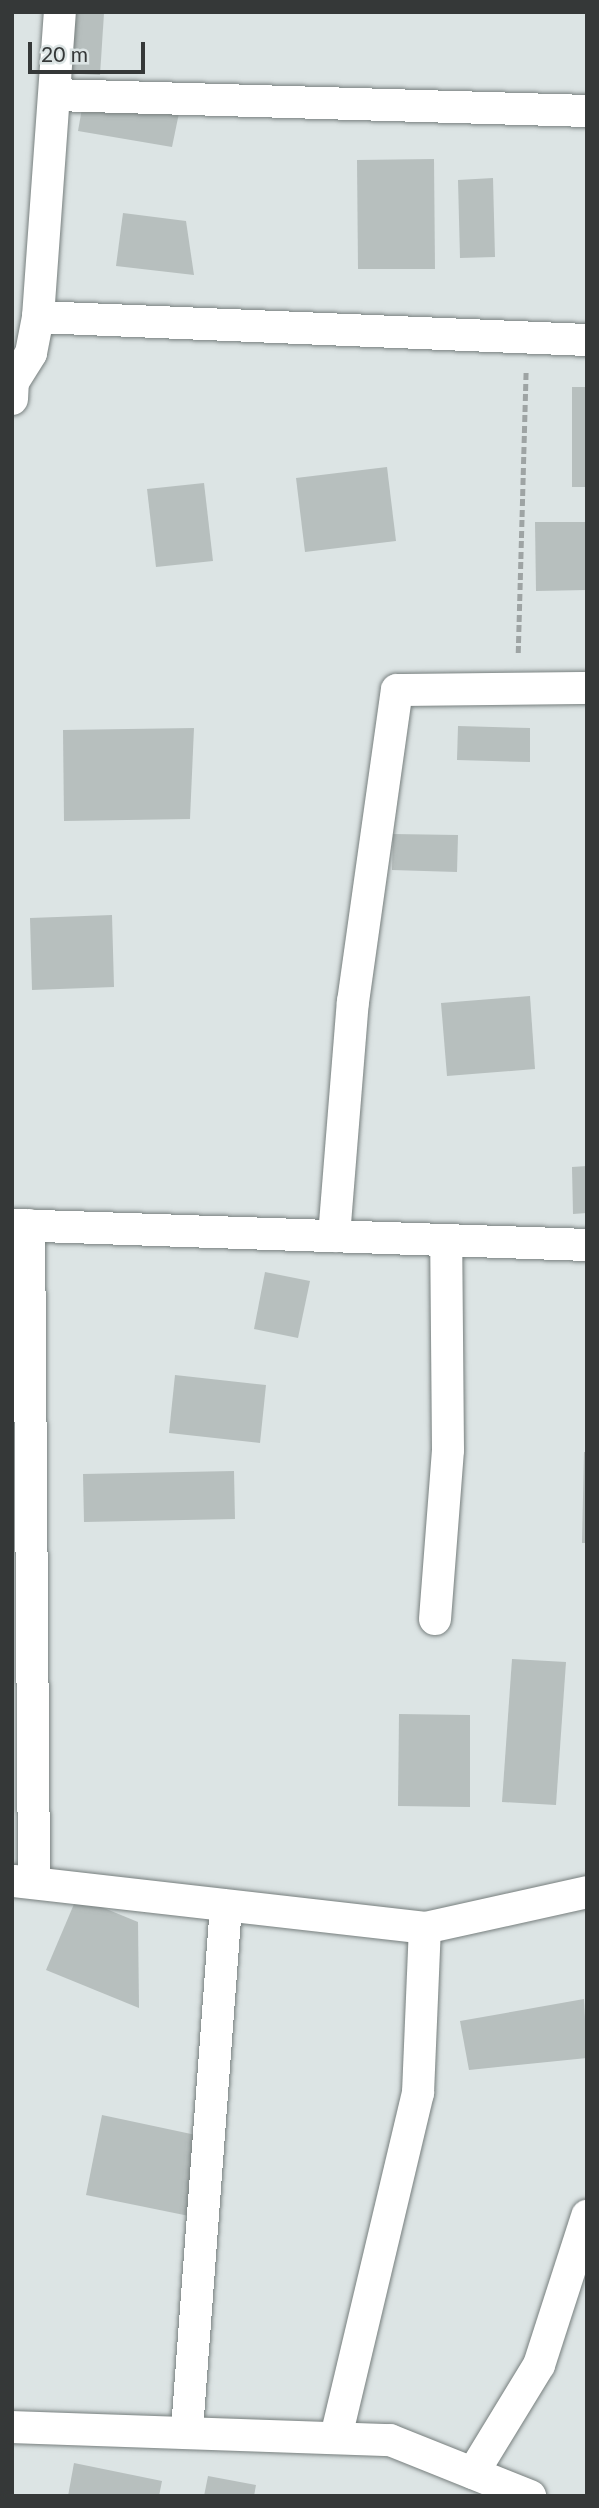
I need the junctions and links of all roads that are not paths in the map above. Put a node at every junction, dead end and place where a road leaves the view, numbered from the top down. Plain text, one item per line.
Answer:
1 (60, 12) edge
2 (55, 95) junction
3 (587, 111) edge
4 (38, 317) junction
5 (587, 340) edge
6 (13, 387) edge
7 (587, 688) edge
8 (20, 1225) edge
9 (334, 1236) junction
10 (446, 1241) junction
11 (587, 1245) edge
12 (435, 1619) dead end
13 (23, 1882) edge
14 (587, 1892) edge
15 (226, 1905) junction
16 (425, 1928) junction
17 (587, 2216) edge
18 (12, 2427) edge
19 (187, 2430) junction
20 (336, 2437) junction
21 (473, 2473) junction
22 (530, 2496) edge

1 - 2 street
2 - 3 street
2 - 4 street
4 - 5 street
4 - 6 street
7 - 9 street
8 - 9 street
8 - 13 street
9 - 10 street
10 - 11 street
10 - 12 street
13 - 15 street
14 - 16 street
15 - 16 street
15 - 19 street
16 - 20 street
17 - 21 street
18 - 19 street
19 - 20 street
20 - 21 street
21 - 22 street

